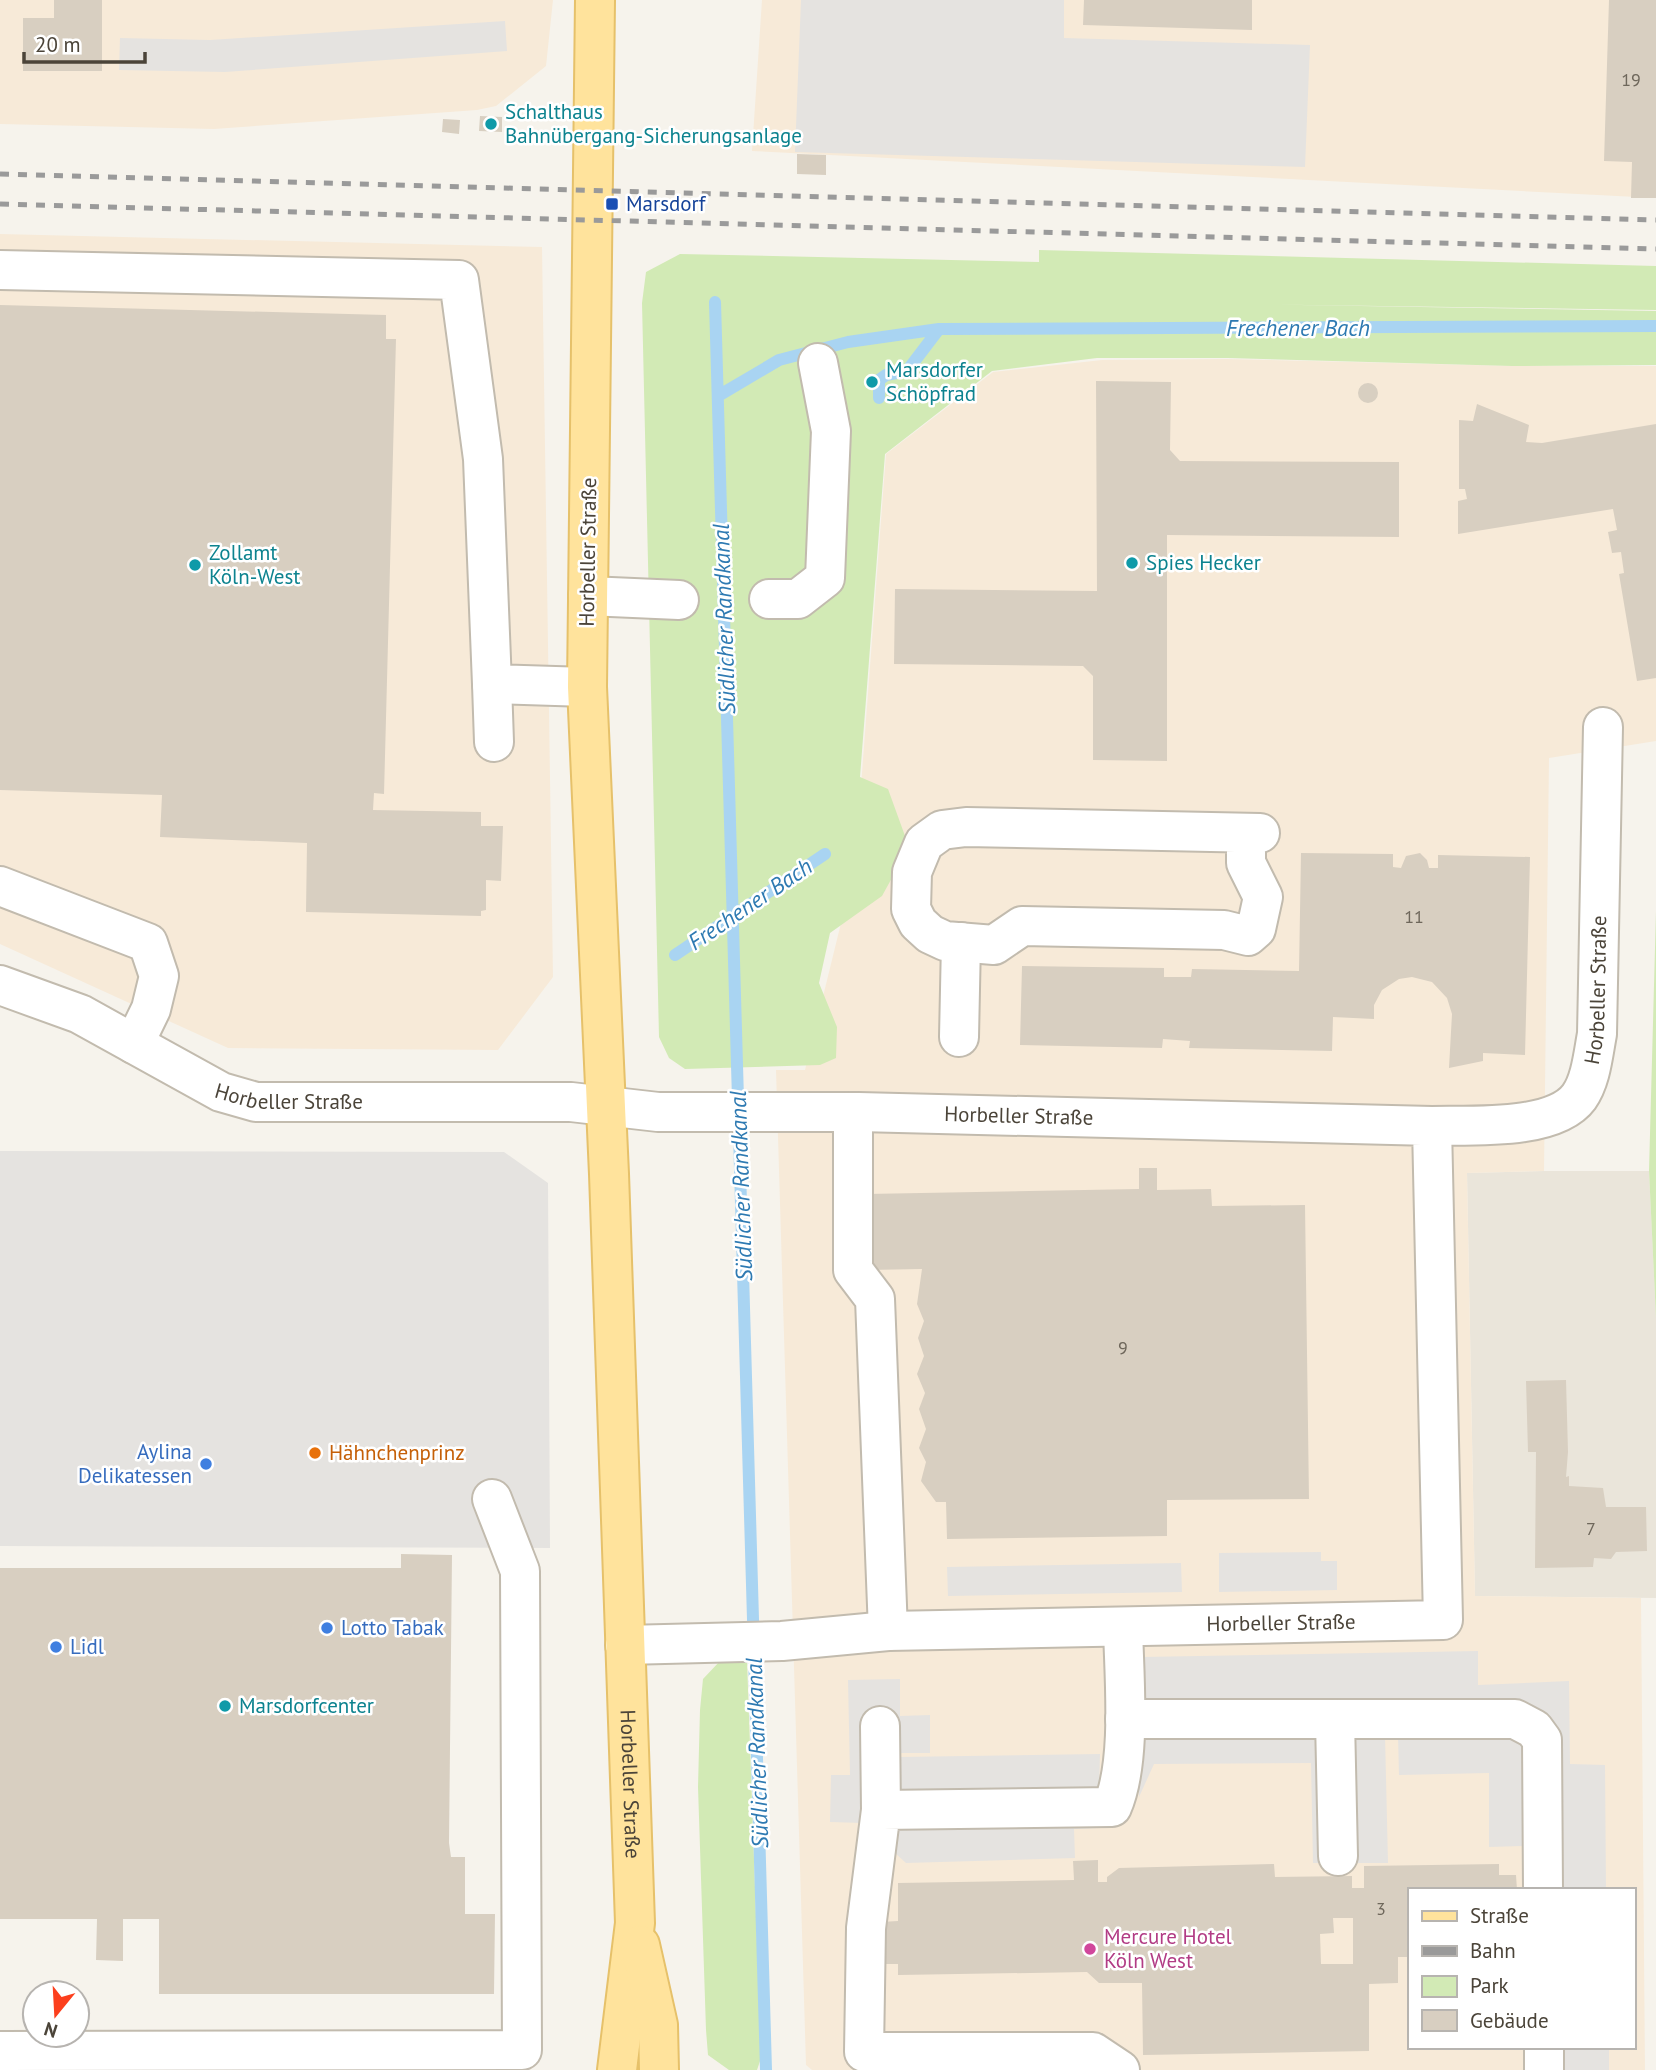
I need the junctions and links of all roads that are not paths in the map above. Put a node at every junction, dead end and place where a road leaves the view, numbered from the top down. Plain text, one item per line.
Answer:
1 (595, 0) edge
2 (0, 270) edge
3 (818, 363) dead end
4 (588, 596) junction
5 (769, 599) dead end
6 (679, 600) dead end
7 (492, 684) junction
8 (587, 687) junction
9 (1603, 727) dead end
10 (494, 742) dead end
11 (0, 886) edge
12 (961, 942) junction
13 (0, 985) edge
14 (959, 1037) dead end
15 (134, 1044) junction
16 (605, 1104) junction
17 (853, 1112) junction
18 (1433, 1126) junction
19 (492, 1499) dead end
20 (1123, 1627) junction
21 (888, 1631) junction
22 (625, 1646) junction
23 (1125, 1718) junction
24 (1335, 1720) junction
25 (880, 1726) dead end
26 (881, 1810) junction
27 (1338, 1856) dead end
28 (1543, 1888) edge
29 (635, 1923) junction
30 (659, 2025) junction
31 (621, 2028) junction
32 (1544, 2049) edge
33 (0, 2052) edge
34 (592, 2070) edge
35 (617, 2070) edge
36 (659, 2070) edge
37 (681, 2070) edge
38 (1120, 2070) edge
39 (1544, 2070) edge

1 - 4 main road, Horbeller Straße
2 - 7 street
3 - 5 street
4 - 6 street
4 - 8 main road, Horbeller Straße
7 - 8 street
7 - 10 street
8 - 16 main road, Horbeller Straße
9 - 18 street, Horbeller Straße
11 - 15 street
12 - 12 street
12 - 14 street
13 - 15 street, Horbeller Straße
15 - 16 street, Horbeller Straße
16 - 17 street, Horbeller Straße
16 - 22 main road, Horbeller Straße
17 - 18 street, Horbeller Straße
17 - 21 street
18 - 20 street, Horbeller Straße
19 - 33 street
20 - 21 street, Horbeller Straße
20 - 23 street
21 - 22 street, Horbeller Straße
22 - 29 main road, Horbeller Straße
23 - 24 street
23 - 26 street
24 - 27 street
24 - 28 street
25 - 26 street
26 - 38 street
29 - 30 main road, Horbeller Straße
29 - 31 main road, Horbeller Straße
30 - 36 main road, Horbeller Straße
30 - 37 main road, Horbeller Straße
31 - 34 main road, Horbeller Straße
31 - 35 main road, Horbeller Straße
32 - 39 street

